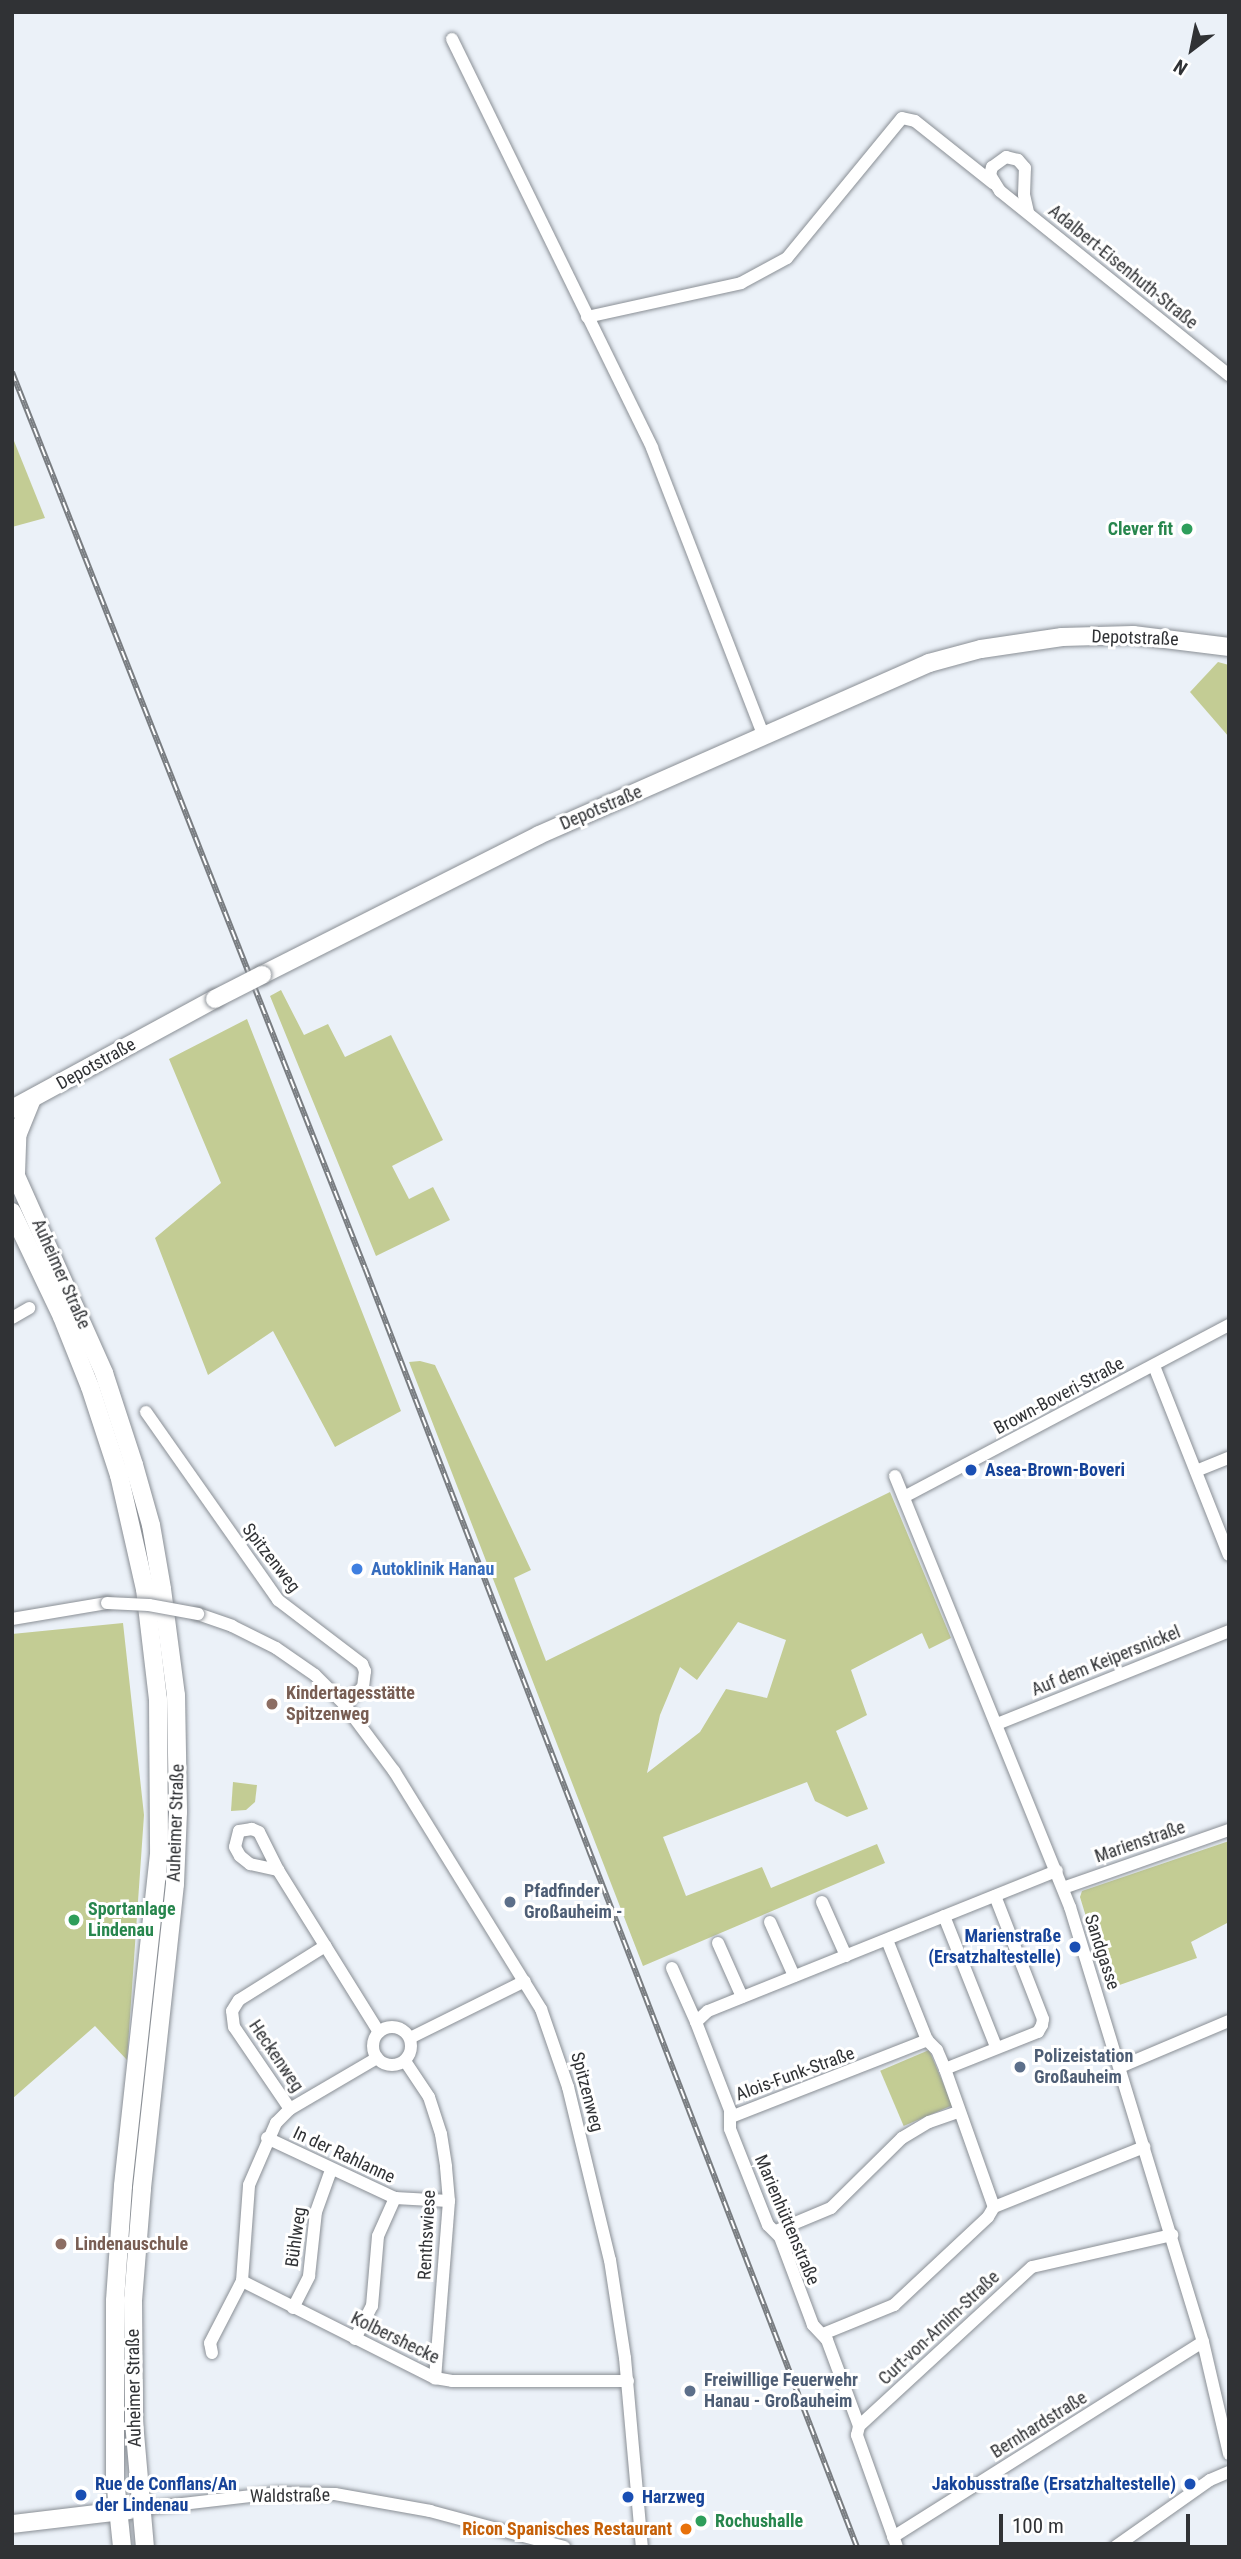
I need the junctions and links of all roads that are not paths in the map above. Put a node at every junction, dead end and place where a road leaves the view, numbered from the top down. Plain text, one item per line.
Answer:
1 (452, 39) dead end
2 (993, 183) junction
3 (1027, 212) junction
4 (587, 317) junction
5 (1229, 375) edge
6 (1229, 647) edge
7 (764, 737) junction
8 (32, 1099) junction
9 (12, 1109) edge
10 (14, 1170) edge
11 (12, 1212) edge
12 (29, 1308) dead end
13 (12, 1318) edge
14 (1229, 1325) edge
15 (1154, 1366) junction
16 (146, 1412) dead end
17 (1229, 1458) edge
18 (1196, 1471) junction
19 (895, 1476) dead end
20 (904, 1497) junction
21 (1229, 1555) edge
22 (12, 1619) edge
23 (1229, 1631) edge
24 (344, 1703) junction
25 (997, 1724) junction
26 (1229, 1830) edge
27 (278, 1870) dead end
28 (1057, 1871) junction
29 (1063, 1888) junction
30 (995, 1896) junction
31 (822, 1902) dead end
32 (944, 1916) junction
33 (770, 1922) dead end
34 (887, 1940) junction
35 (718, 1943) dead end
36 (326, 1946) junction
37 (846, 1956) junction
38 (672, 1968) dead end
39 (794, 1976) junction
40 (525, 1980) junction
41 (742, 1997) junction
42 (1229, 2021) edge
43 (696, 2022) junction
44 (379, 2032) junction
45 (410, 2038) junction
46 (927, 2040) junction
47 (996, 2047) junction
48 (377, 2058) junction
49 (405, 2061) junction
50 (1120, 2067) junction
51 (945, 2069) junction
52 (290, 2109) junction
53 (958, 2112) junction
54 (731, 2116) junction
55 (267, 2138) junction
56 (1144, 2147) junction
57 (331, 2169) junction
58 (395, 2198) junction
59 (449, 2201) junction
60 (994, 2207) junction
61 (776, 2231) junction
62 (1172, 2235) junction
63 (242, 2281) junction
64 (293, 2308) junction
65 (823, 2334) junction
66 (355, 2339) junction
67 (1203, 2342) junction
68 (212, 2353) dead end
69 (435, 2378) junction
70 (628, 2381) junction
71 (859, 2426) junction
72 (1229, 2454) edge
73 (1229, 2472) edge
74 (139, 2509) junction
75 (117, 2511) junction
76 (12, 2524) edge
77 (895, 2542) edge
78 (122, 2547) edge
79 (145, 2547) edge
80 (564, 2547) edge
81 (642, 2547) edge
82 (1115, 2547) edge

1 - 4 street
2 - 3 street, Adalbert-Eisenhuth-Straße
2 - 3 street, Adalbert-Eisenhuth-Straße
2 - 4 street, Adalbert-Eisenhuth-Straße
3 - 5 street, Adalbert-Eisenhuth-Straße
4 - 7 street
6 - 7 main road, Depotstraße
7 - 8 main road, Depotstraße, bridge
8 - 9 main road, Depotstraße
8 - 10 main road
10 - 74 main road, Auheimer Straße
11 - 75 main road, Auheimer Straße
12 - 13 street
14 - 15 street, Brown-Boveri-Straße
15 - 18 street
15 - 20 street, Brown-Boveri-Straße
16 - 24 street, Spitzenweg
17 - 18 street
18 - 21 street
19 - 20 street, Sandgasse
20 - 25 street, Sandgasse
22 - 24 street, Spitzenweg, bridge
23 - 25 street, Auf dem Keipersnickel
24 - 40 street, Spitzenweg
25 - 28 street, Sandgasse
26 - 29 street, Marienstraße
27 - 36 street
28 - 29 street, Sandgasse
28 - 30 street
29 - 50 street, Sandgasse
30 - 32 street
30 - 47 street
31 - 37 street
32 - 34 street
32 - 47 street
33 - 39 street
34 - 37 street
34 - 46 street
35 - 41 street
36 - 44 street
36 - 52 street, Heckenweg
37 - 39 street
38 - 43 street, Marienhüttenstraße
39 - 41 street
40 - 45 street
40 - 70 street, Spitzenweg
41 - 43 street
42 - 50 street
43 - 54 street, Marienhüttenstraße
44 - 45 street
44 - 48 street
45 - 49 street
46 - 51 street
46 - 54 street, Alois-Funk-Straße
47 - 51 street
48 - 49 street
48 - 52 street
49 - 59 street, Renthswiese
50 - 56 street, Sandgasse
51 - 53 street
52 - 55 street
53 - 60 street
53 - 61 street
54 - 61 street, Marienhüttenstraße
55 - 57 street, In der Rahlanne
55 - 63 street
56 - 60 street
56 - 62 street, Sandgasse
57 - 58 street, In der Rahlanne
57 - 64 street, Bühlweg
58 - 59 street, In der Rahlanne
58 - 66 street
59 - 69 street, Renthswiese
60 - 65 street
61 - 65 street, Marienhüttenstraße
62 - 67 street, Sandgasse
62 - 71 street, Curt-von-Arnim-Straße
63 - 64 street, Kolbershecke
63 - 68 street
64 - 66 street, Kolbershecke
65 - 71 street, Marienhüttenstraße
66 - 69 street, Kolbershecke
67 - 72 street, Sandgasse
67 - 77 street, Bernhardstraße
69 - 70 street, Kolbershecke
70 - 81 street, Spitzenweg
71 - 77 street
73 - 82 street
74 - 75 main road, Waldstraße
74 - 79 main road, Auheimer Straße
74 - 80 street, Waldstraße
75 - 76 main road, Waldstraße
75 - 78 main road, Auheimer Straße

